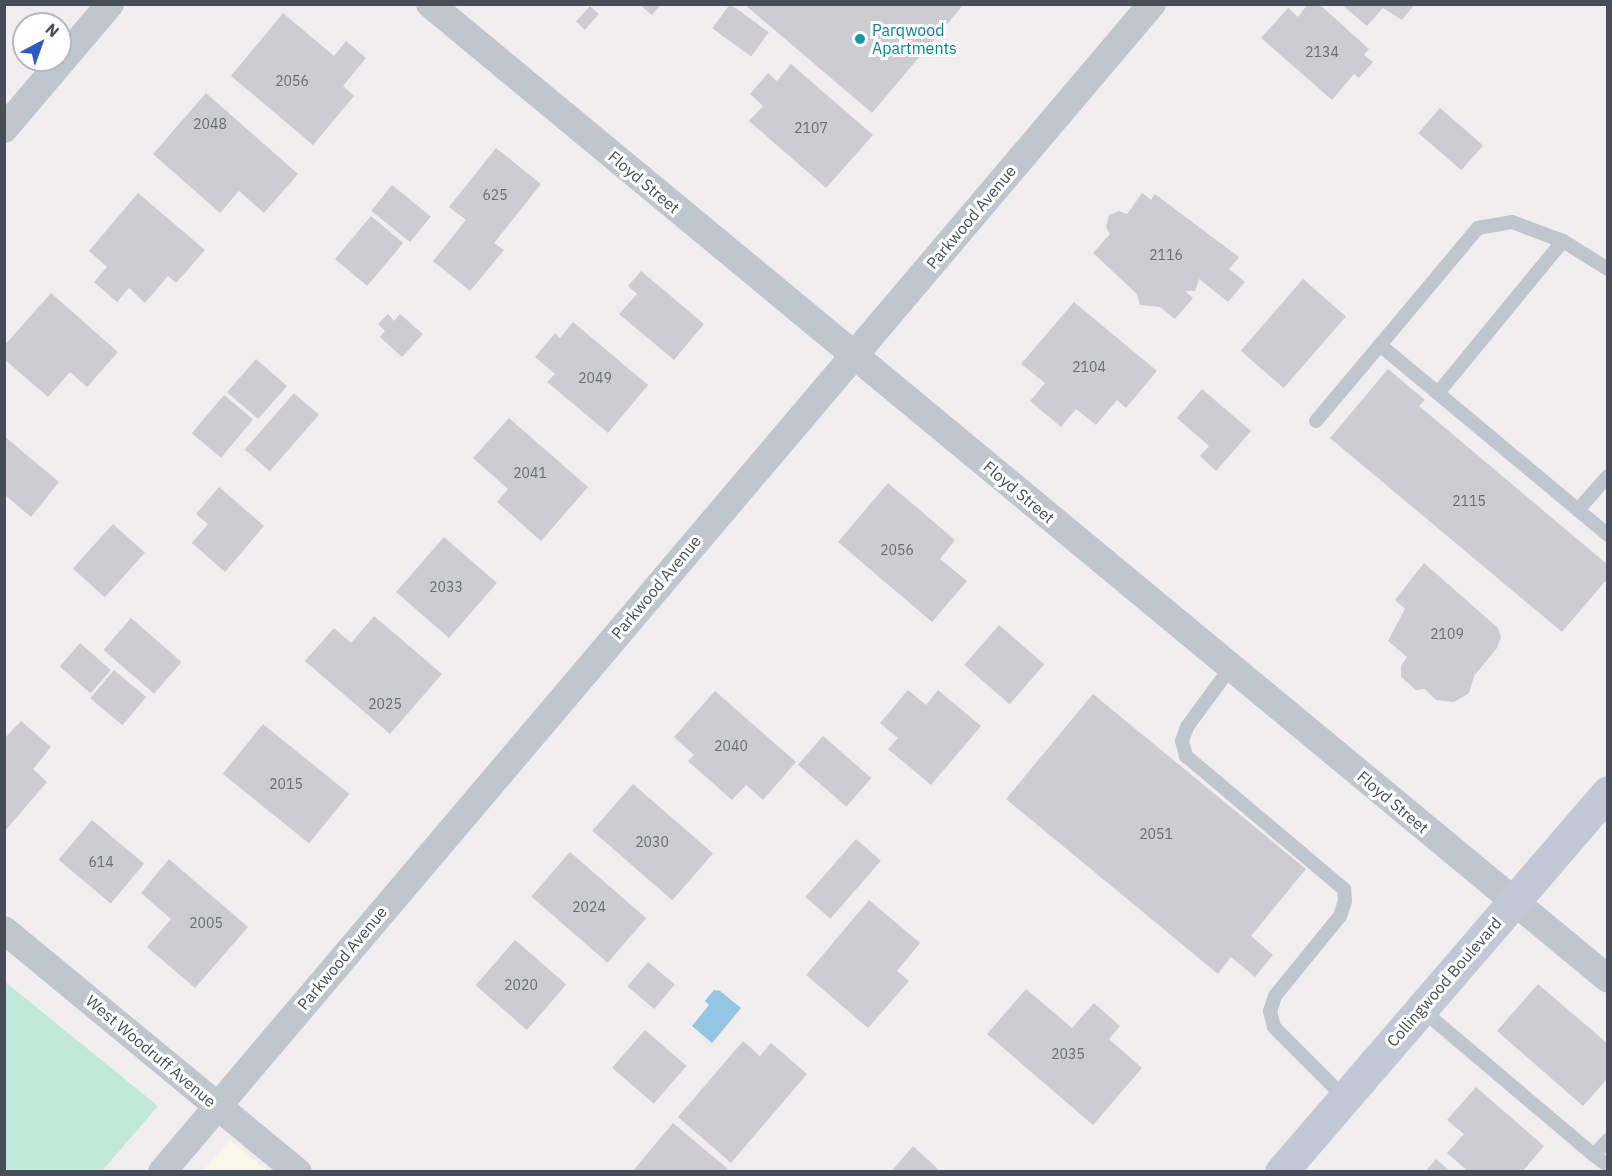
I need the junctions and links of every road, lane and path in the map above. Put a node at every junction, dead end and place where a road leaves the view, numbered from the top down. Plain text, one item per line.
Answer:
1 (110, 4) edge
2 (430, 4) edge
3 (1152, 4) edge
4 (4, 129) edge
5 (1563, 241) junction
6 (1608, 269) edge
7 (1380, 345) junction
8 (853, 355) junction
9 (1438, 393) junction
10 (1316, 421) dead end
11 (1608, 476) edge
12 (1578, 510) junction
13 (1608, 535) edge
14 (1231, 667) junction
15 (1608, 792) edge
16 (1514, 901) junction
17 (4, 930) edge
18 (1608, 979) edge
19 (1420, 1009) junction
20 (1345, 1098) junction
21 (218, 1106) junction
22 (1608, 1140) edge
23 (1594, 1155) junction
24 (1608, 1166) edge
25 (162, 1172) edge
26 (298, 1172) edge
27 (1281, 1172) edge

1 - 4 street
2 - 8 street, Floyd Street
3 - 8 street, Parkwood Avenue
5 - 6 lane
5 - 7 lane
5 - 9 lane
7 - 9 lane
7 - 10 lane
8 - 14 street, Floyd Street
8 - 21 street, Parkwood Avenue
9 - 12 lane
11 - 12 lane
12 - 13 lane
14 - 16 street, Floyd Street
14 - 20 lane
15 - 16 main road, Collingwood Boulevard
16 - 18 street, Floyd Street
16 - 19 main road, Collingwood Boulevard
17 - 21 street, West Woodruff Avenue
19 - 20 main road, Collingwood Boulevard
19 - 23 lane
20 - 27 main road, Collingwood Boulevard
21 - 25 street, Parkwood Avenue
21 - 26 street, West Woodruff Avenue
22 - 23 lane
23 - 24 lane

